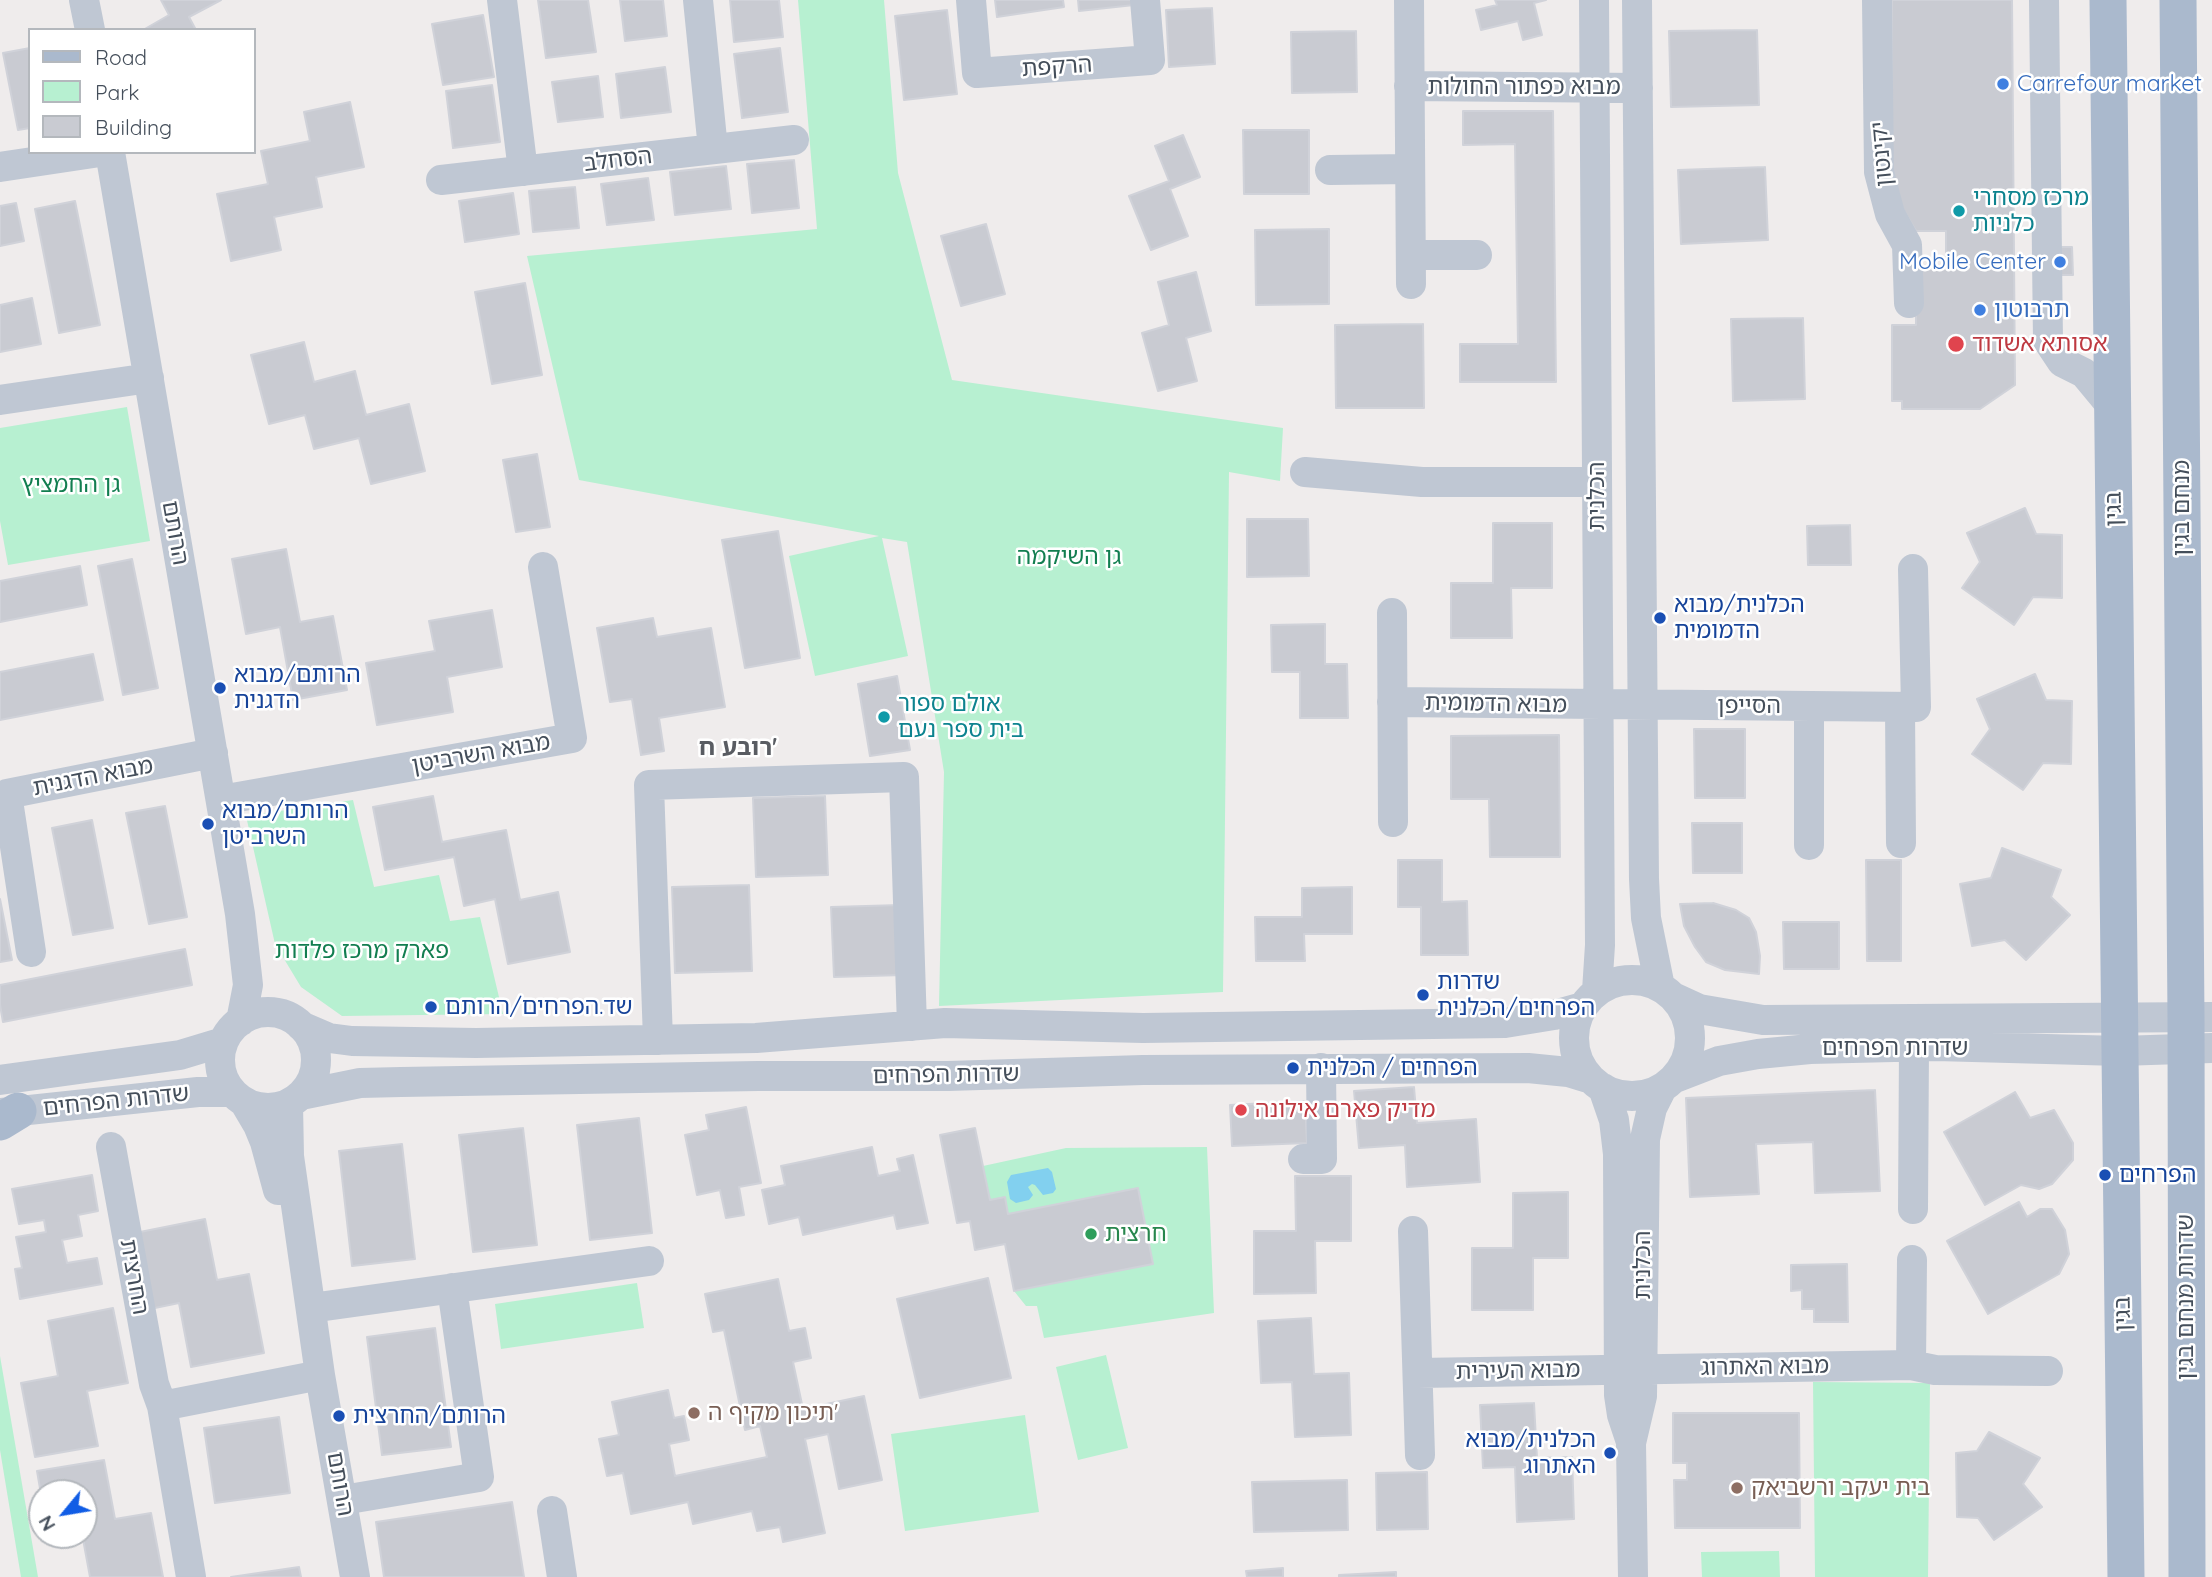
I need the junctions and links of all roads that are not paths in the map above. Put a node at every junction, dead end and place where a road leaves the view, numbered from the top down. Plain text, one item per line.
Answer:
1 (85, 0) edge
2 (502, 0) edge
3 (698, 0) edge
4 (971, 0) edge
5 (1145, 0) edge
6 (1409, 0) edge
7 (1594, 0) edge
8 (1637, 0) edge
9 (1877, 0) edge
10 (2044, 0) edge
11 (2108, 0) edge
12 (2178, 0) edge
13 (90, 28) edge
14 (1409, 86) junction
15 (1595, 88) junction
16 (1638, 88) junction
17 (794, 140) dead end
18 (713, 149) junction
19 (87, 154) edge
20 (110, 154) edge
21 (0, 167) edge
22 (1410, 169) junction
23 (1330, 170) dead end
24 (523, 171) junction
25 (441, 180) dead end
26 (1477, 255) dead end
27 (1909, 303) dead end
28 (149, 378) junction
29 (0, 400) edge
30 (2113, 408) junction
31 (1305, 472) dead end
32 (1597, 482) junction
33 (542, 567) dead end
34 (1913, 569) dead end
35 (1392, 613) dead end
36 (1392, 702) junction
37 (1599, 705) junction
38 (1641, 705) junction
39 (1809, 706) junction
40 (1900, 707) junction
41 (213, 753) junction
42 (220, 800) junction
43 (1394, 822) dead end
44 (1901, 843) dead end
45 (1809, 845) dead end
46 (240, 914) junction
47 (31, 952) dead end
48 (1667, 993) junction
49 (1590, 999) junction
50 (292, 1021) junction
51 (912, 1026) junction
52 (232, 1031) junction
53 (2199, 1032) edge
54 (2120, 1034) junction
55 (658, 1040) junction
56 (1914, 1047) junction
57 (1321, 1068) junction
58 (0, 1080) edge
59 (1668, 1083) junction
60 (1597, 1084) junction
61 (238, 1098) junction
62 (295, 1099) junction
63 (6, 1116) edge
64 (111, 1147) dead end
65 (1303, 1159) dead end
66 (1913, 1209) dead end
67 (1413, 1231) dead end
68 (1912, 1260) dead end
69 (649, 1261) dead end
70 (452, 1288) junction
71 (311, 1308) junction
72 (1911, 1365) junction
73 (1630, 1368) junction
74 (2048, 1371) dead end
75 (1418, 1373) junction
76 (320, 1375) junction
77 (162, 1406) junction
78 (1420, 1455) dead end
79 (343, 1500) junction
80 (552, 1511) dead end
81 (191, 1577) edge
82 (355, 1577) edge
83 (562, 1577) edge
84 (1633, 1577) edge
85 (2126, 1577) edge
86 (2187, 1577) edge

1 - 13 street
2 - 24 street
3 - 18 street
4 - 5 street, הרקפת
6 - 14 street, מבוא כפתור החולות
7 - 15 street, הכלנית
8 - 16 street, הכלנית
9 - 27 street, יקינטון
10 - 30 street
11 - 30 main road, בגין
12 - 53 main road, מנחם בגין
14 - 15 street, מבוא כפתור החולות
14 - 22 street, מבוא כפתור החולות
15 - 16 street, מבוא כפתור החולות
15 - 32 street, הכלנית
16 - 38 street, הכלנית
17 - 18 street, הסחלב
18 - 24 street, הסחלב
19 - 21 street
20 - 28 street, הרותם
22 - 23 street
22 - 26 street, מבוא כפתור החולות
24 - 25 street, הסחלב
28 - 29 street
28 - 41 street, הרותם
30 - 54 main road, בגין
31 - 32 street
32 - 37 street, הכלנית
33 - 42 street, מבוא השרביטן
34 - 40 street
35 - 36 street, מבוא הדמומית
36 - 37 street, מבוא הדמומית
36 - 43 street, מבוא הדמומית
37 - 38 street, הסייפן
37 - 49 street, הכלנית
38 - 39 street, הסייפן
38 - 48 street, הכלנית
39 - 40 street, הסייפן
39 - 45 street
40 - 44 street
41 - 42 street, הרותם
41 - 47 street, מבוא הדגנית
42 - 46 street, הרותם
46 - 50 street, הרותם
46 - 52 street, הרותם
48 - 49 street
48 - 54 street, שדרות הפרחים
48 - 59 street
49 - 51 street, שדרות הפרחים
49 - 60 street
50 - 52 street
50 - 55 street, שדרות הפרחים
50 - 62 street
51 - 55 street, שדרות הפרחים
51 - 55 street
52 - 58 street, שדרות הפרחים
52 - 61 street
53 - 54 street
53 - 86 main road, שדרות מנחם בגין
54 - 56 street, שדרות הפרחים
54 - 85 main road, בגין
56 - 59 street, שדרות הפרחים
56 - 66 street
57 - 60 street, שדרות הפרחים
57 - 62 street, שדרות הפרחים
57 - 65 street
59 - 60 street
59 - 73 street, הכלנית
60 - 73 street, הכלנית
61 - 62 street
61 - 63 street, שדרות הפרחים
61 - 71 street, הרותם
62 - 71 street, הרותם
64 - 77 street, החרצית
67 - 75 street
68 - 72 street
69 - 70 street
70 - 71 street
70 - 79 street
71 - 76 street, הרותם
72 - 73 street, מבוא האתרוג
72 - 74 street, מבוא האתרוג
73 - 75 street, מבוא העירית
73 - 84 street, הכלנית
75 - 78 street
76 - 77 street
76 - 79 street, הרותם
77 - 81 street, החרצית
79 - 82 street, הרותם
80 - 83 street

